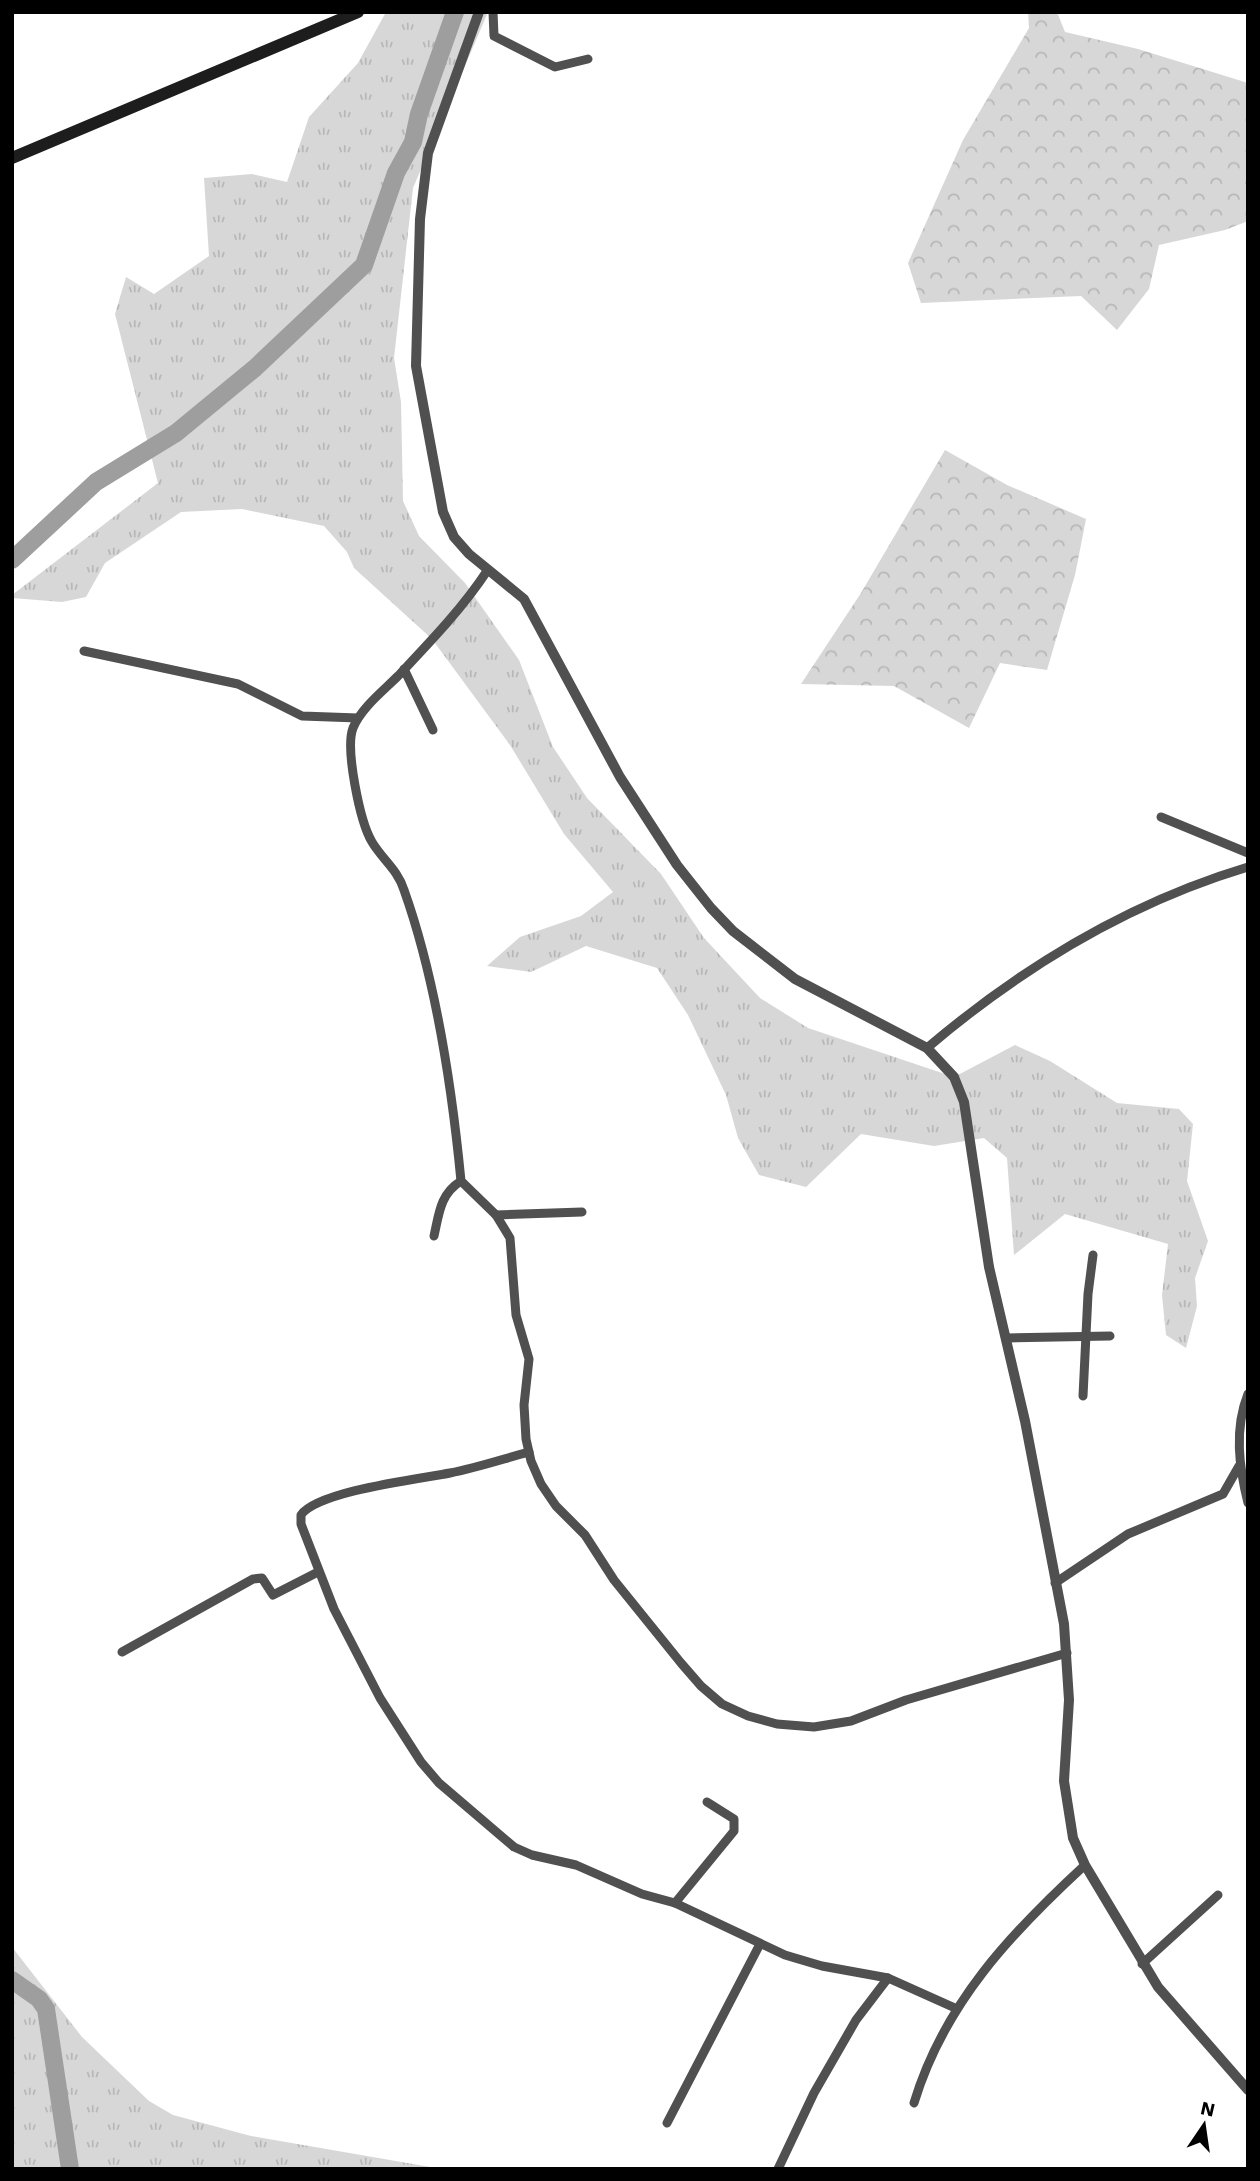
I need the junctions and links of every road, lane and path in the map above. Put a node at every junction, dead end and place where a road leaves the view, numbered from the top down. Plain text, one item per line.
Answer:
1 (358, 12) edge
2 (479, 12) edge
3 (493, 12) edge
4 (588, 59) dead end
5 (12, 158) edge
6 (487, 571) junction
7 (85, 650) dead end
8 (404, 669) junction
9 (358, 718) junction
10 (433, 730) dead end
11 (1161, 817) dead end
12 (1248, 853) edge
13 (1248, 867) edge
14 (927, 1048) junction
15 (461, 1181) junction
16 (582, 1212) dead end
17 (496, 1215) junction
18 (434, 1236) dead end
19 (1093, 1255) dead end
20 (1085, 1336) junction
21 (1110, 1336) dead end
22 (1007, 1338) junction
23 (1248, 1394) edge
24 (1083, 1396) dead end
25 (529, 1452) junction
26 (1239, 1466) junction
27 (1248, 1503) edge
28 (318, 1572) junction
29 (1055, 1583) junction
30 (122, 1652) dead end
31 (1067, 1653) junction
32 (707, 1802) dead end
33 (1085, 1865) junction
34 (1218, 1895) dead end
35 (675, 1903) junction
36 (760, 1944) junction
37 (1142, 1964) junction
38 (888, 1978) junction
39 (955, 2008) junction
40 (1248, 2090) edge
41 (914, 2103) dead end
42 (667, 2123) dead end
43 (778, 2169) edge

1 - 5 main road
2 - 6 street
3 - 4 street
6 - 8 street
6 - 14 street
7 - 9 street
8 - 9 street
8 - 10 street
9 - 15 street
11 - 12 street
13 - 14 street
14 - 22 street
15 - 17 street
15 - 18 street
16 - 17 street
17 - 25 street
19 - 20 street
20 - 21 street
20 - 22 street
20 - 24 street
22 - 29 street
23 - 26 street
25 - 28 street
25 - 31 street
26 - 27 street
26 - 29 street
28 - 30 street
28 - 35 street
29 - 31 street
31 - 33 street
32 - 35 street
33 - 37 street
33 - 39 street
34 - 37 street
35 - 36 street
36 - 38 street
36 - 42 street
37 - 40 street
38 - 39 street
38 - 43 street
39 - 41 street

